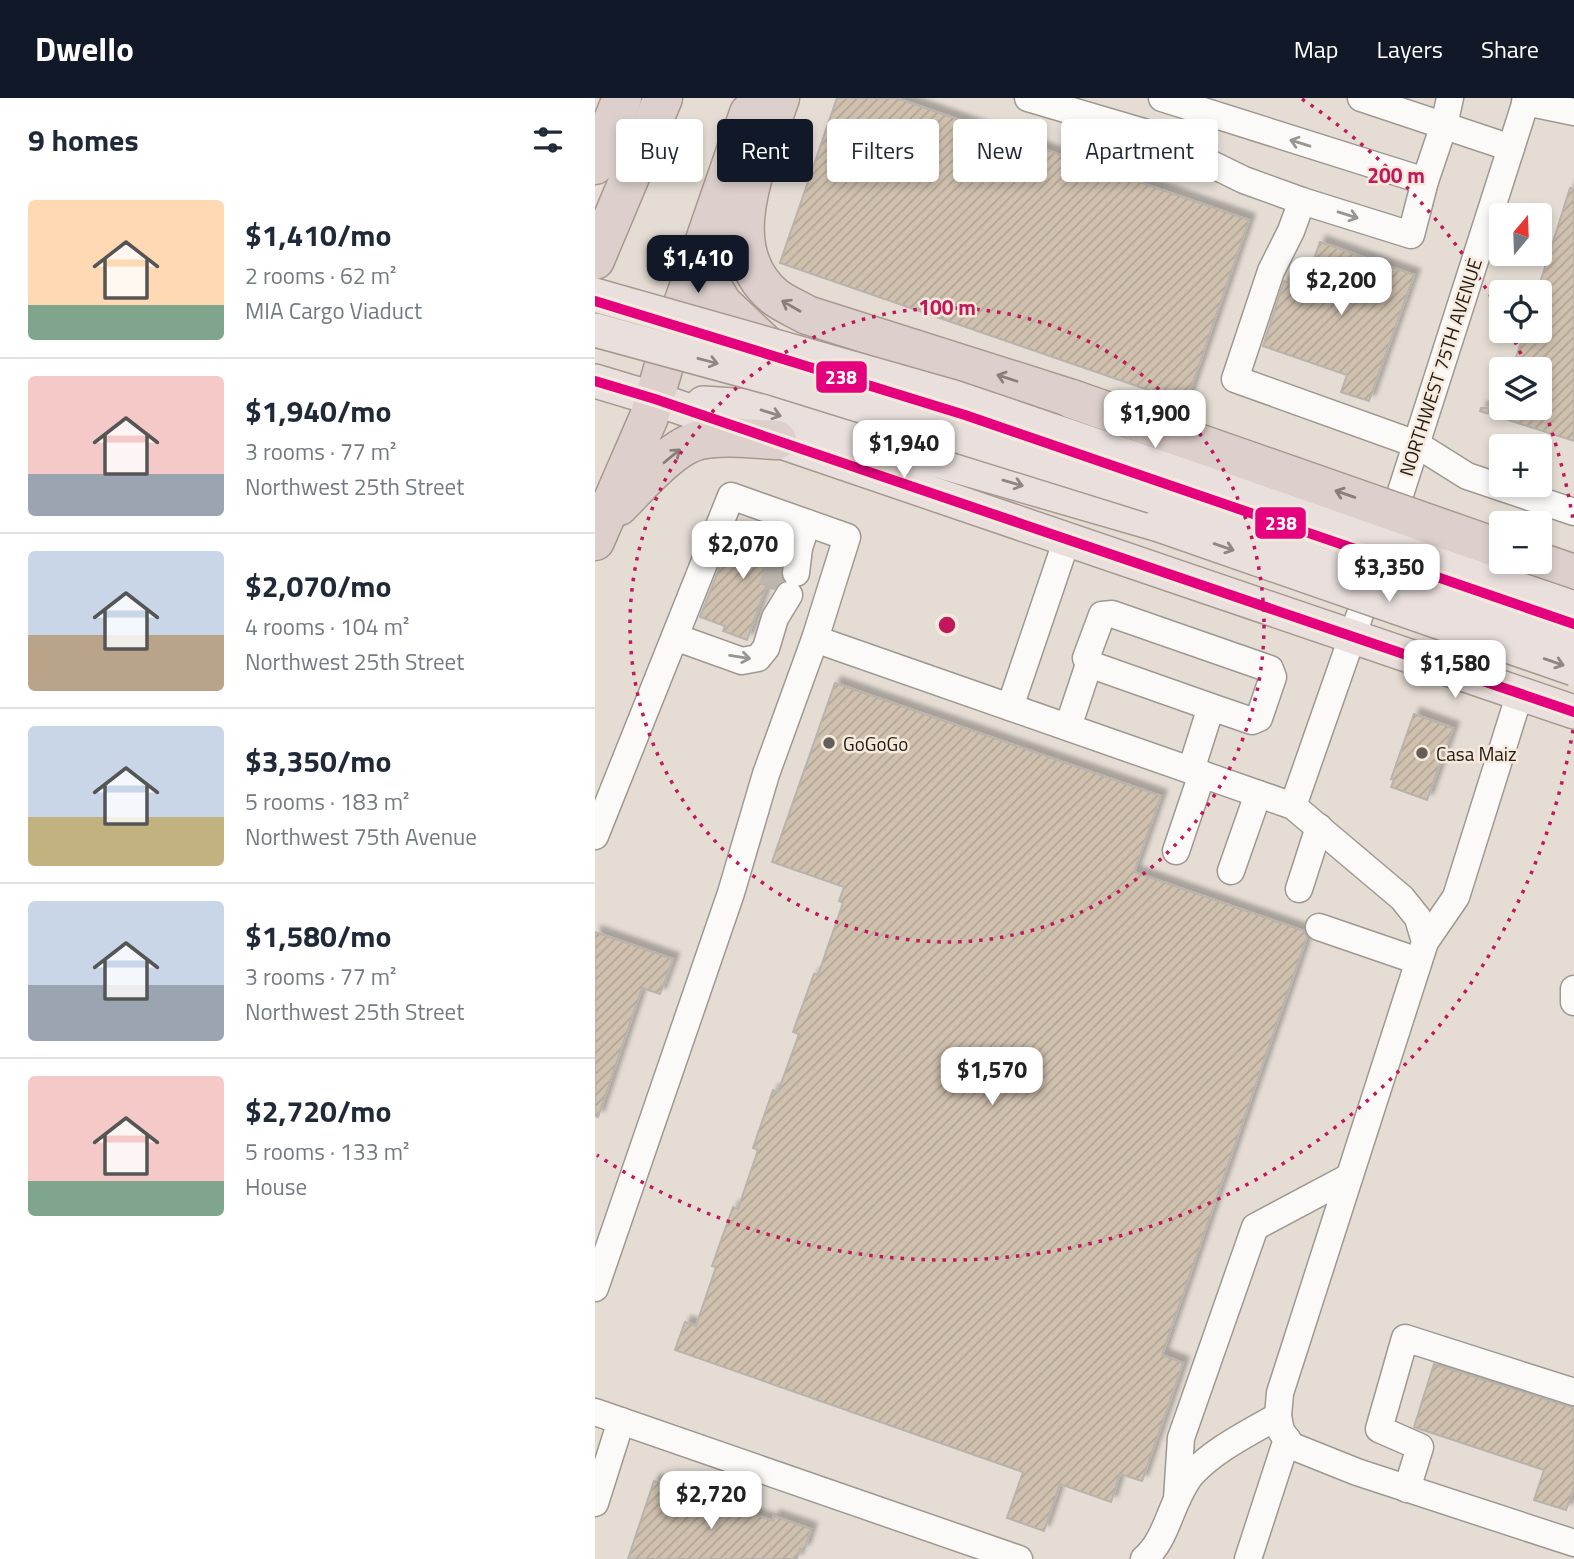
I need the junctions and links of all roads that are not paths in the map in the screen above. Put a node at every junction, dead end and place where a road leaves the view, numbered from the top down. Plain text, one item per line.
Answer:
1 (597, 98) edge
2 (622, 98) edge
3 (663, 98) edge
4 (754, 98) edge
5 (780, 98) edge
6 (1028, 98) edge
7 (1162, 98) edge
8 (1361, 98) edge
9 (1450, 98) edge
10 (1526, 100) edge
11 (595, 103) edge
12 (1106, 109) edge
13 (1574, 112) edge
14 (1444, 125) junction
15 (1511, 148) junction
16 (595, 165) edge
17 (1425, 181) junction
18 (1301, 201) junction
19 (699, 254) junction
20 (596, 258) edge
21 (595, 295) edge
22 (595, 301) edge
23 (676, 324) junction
24 (595, 330) edge
25 (780, 361) junction
26 (595, 381) edge
27 (655, 399) junction
28 (777, 440) junction
29 (1416, 443) junction
30 (1574, 512) edge
31 (807, 523) junction
32 (600, 530) edge
33 (1067, 539) junction
34 (1489, 545) edge
35 (1380, 556) junction
36 (1552, 566) edge
37 (1574, 574) edge
38 (1574, 608) edge
39 (1574, 624) edge
40 (1353, 636) junction
41 (675, 637) junction
42 (815, 639) junction
43 (1574, 643) edge
44 (1089, 664) junction
45 (1574, 669) edge
46 (1520, 693) junction
47 (1010, 707) junction
48 (1211, 707) junction
49 (1574, 712) edge
50 (1068, 727) junction
51 (1196, 772) junction
52 (1258, 794) junction
53 (1293, 806) junction
54 (1319, 827) junction
55 (595, 836) edge
56 (1176, 851) dead end
57 (1231, 872) dead end
58 (1299, 888) dead end
59 (1319, 927) dead end
60 (1421, 952) junction
61 (1574, 989) edge
62 (1574, 1002) edge
63 (1349, 1177) junction
64 (595, 1288) edge
65 (1574, 1392) edge
66 (595, 1412) edge
67 (621, 1421) junction
68 (1282, 1428) junction
69 (1407, 1489) junction
70 (1177, 1499) junction
71 (595, 1503) edge
72 (1565, 1547) edge
73 (1019, 1559) edge
74 (1144, 1559) edge
75 (1248, 1559) edge

1 - 11 highway
2 - 16 highway
3 - 20 highway
4 - 19 highway
34 -> 5 highway, bridge
6 - 12 street
17 -> 7 street
8 - 14 street
9 - 14 street
10 - 13 street
10 - 15 street, NORTHWEST 75TH AVENUE
12 - 18 street
14 - 15 street
14 - 17 street
15 - 29 street, NORTHWEST 75TH AVENUE
18 -> 17 street
18 - 29 street
19 - 23 highway
19 - 25 highway
21 - 25 main road, bridge
22 - 23 main road
23 - 25 main road
23 - 27 highway
24 -> 25 main road, bridge
25 - 35 main road
25 - 38 main road, bridge
25 - 43 main road, bridge
26 - 27 main road
27 - 28 main road
27 - 32 highway
27 -> 45 main road, bridge
32 -> 28 highway
28 - 33 main road
29 - 30 street
29 - 35 street, NORTHWEST 75TH AVENUE
41 -> 31 street
31 - 41 street
31 - 42 street
33 - 40 main road
33 - 47 street
35 - 39 main road
35 - 40 street, NORTHWEST 75TH AVENUE
36 - 37 highway
40 - 46 main road
40 - 53 street, NORTHWEST 75TH AVENUE
41 - 55 street
42 - 47 street
42 - 64 street
44 - 48 street
44 - 48 street
44 - 50 street
46 - 49 main road
46 - 60 street
47 - 50 street
48 - 51 street
50 - 51 street
51 - 52 street
51 - 56 street
52 - 53 street
52 - 57 street
53 - 54 street
54 - 58 street
54 - 60 street
59 - 60 street
60 - 63 street
61 - 62 street
63 - 68 street
63 - 70 street
65 - 69 street
66 - 67 street
67 - 71 street
67 - 73 street
68 - 69 street
68 - 70 street
68 - 75 street
69 - 72 street
70 - 74 street

